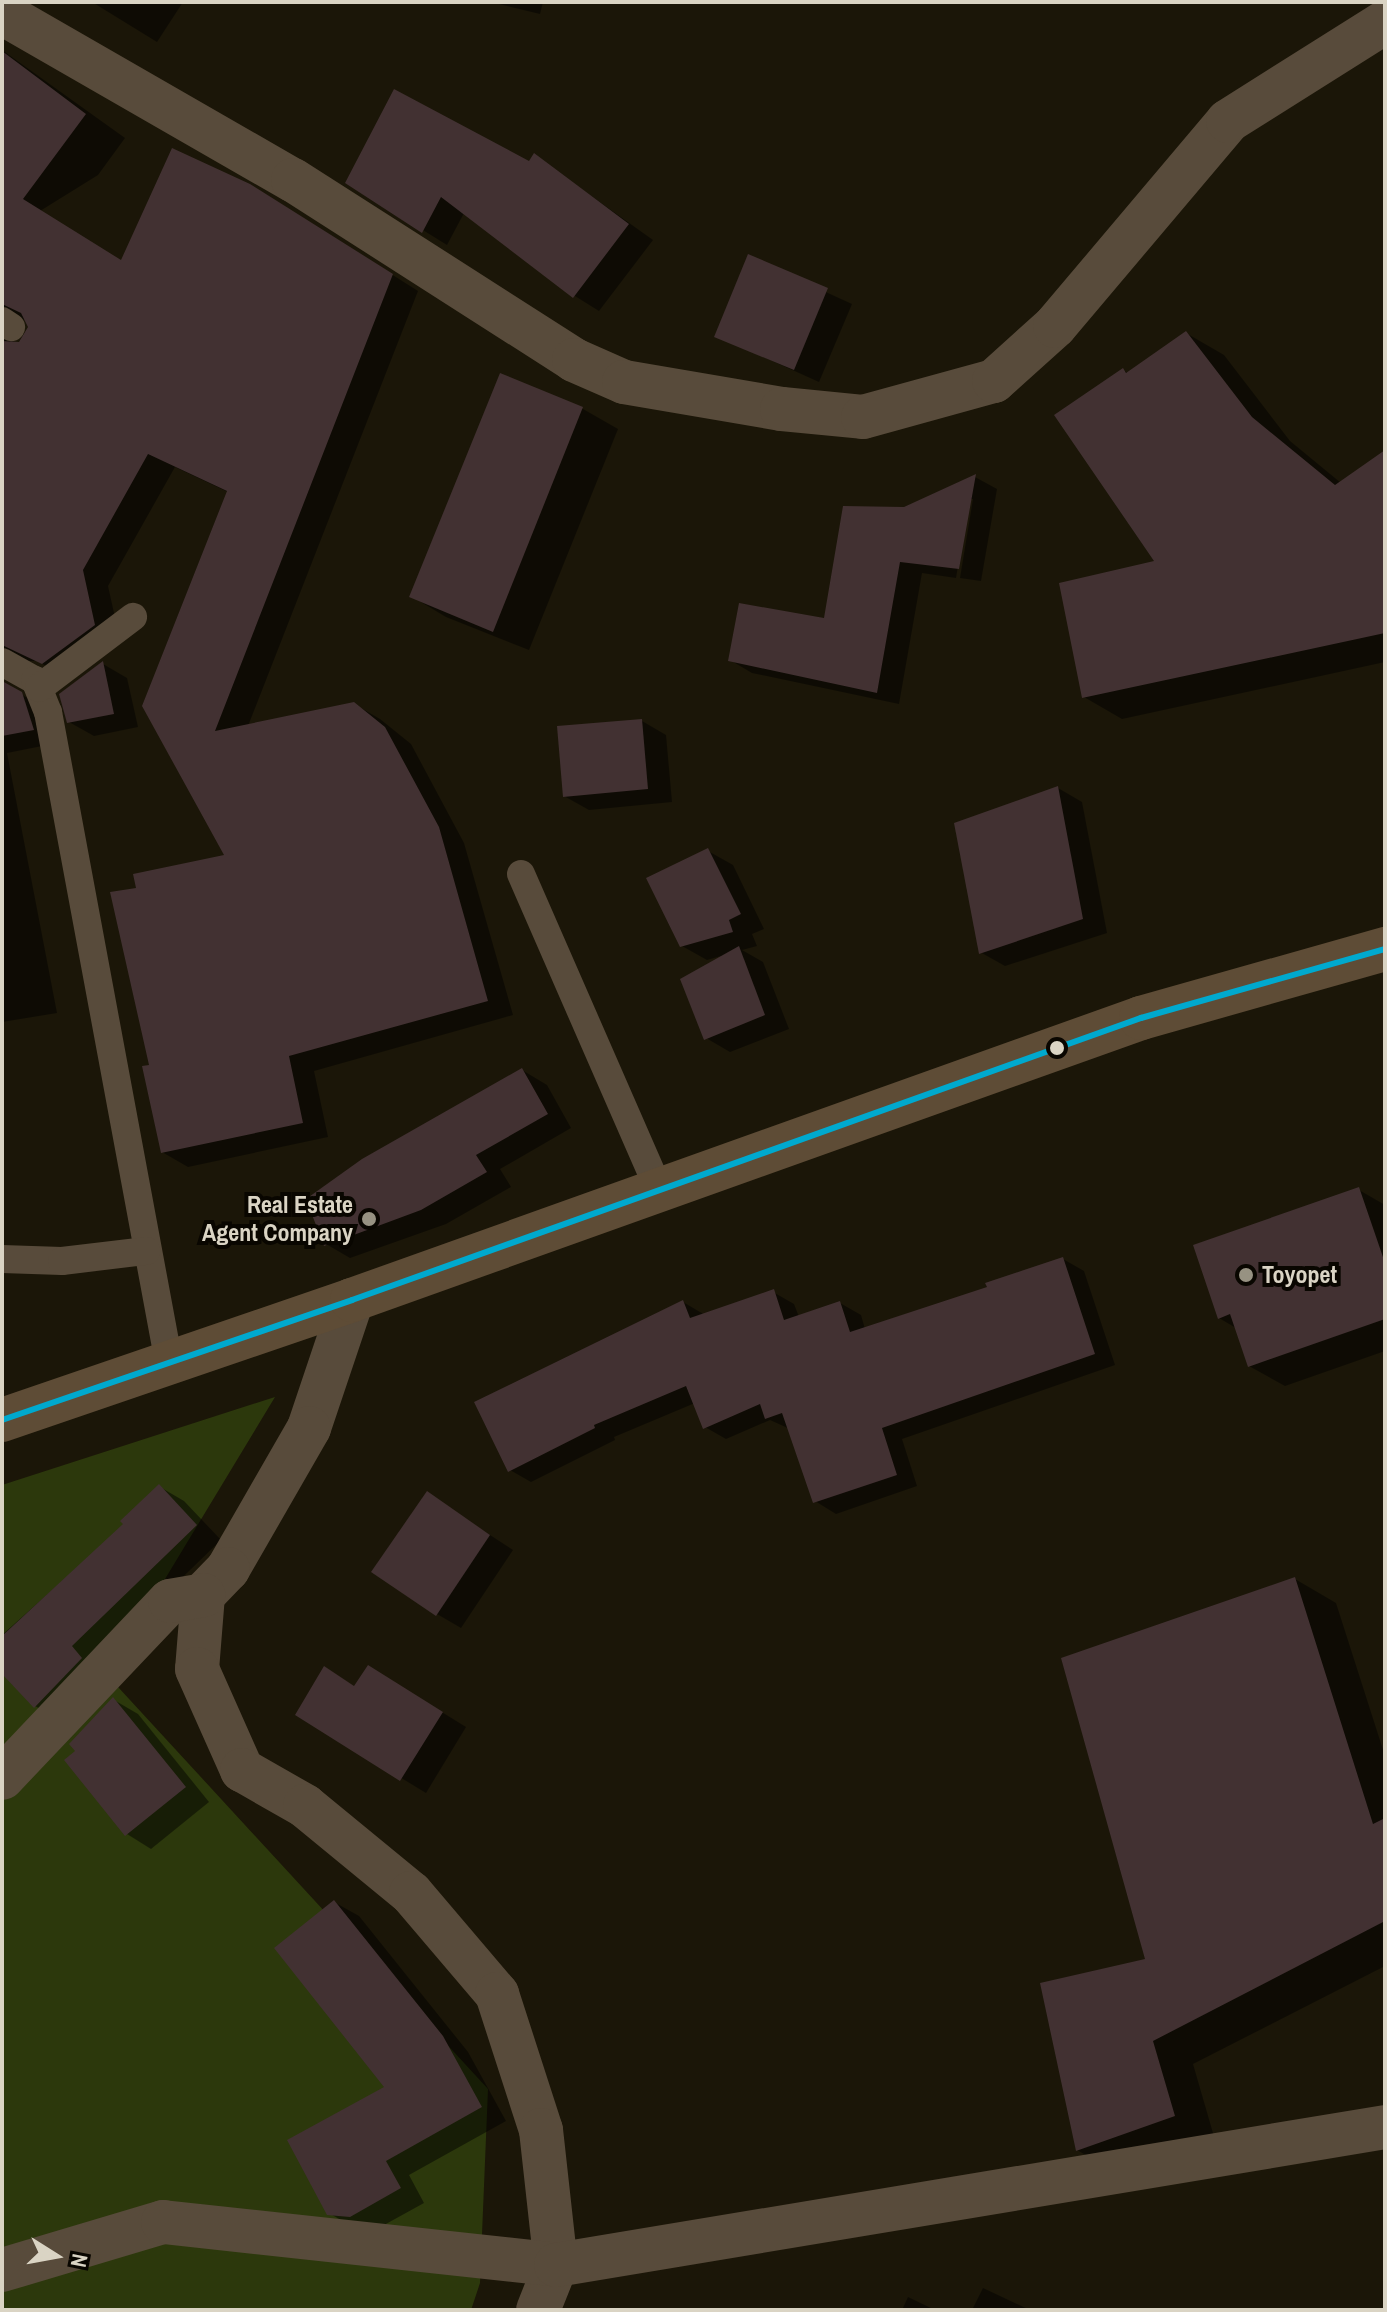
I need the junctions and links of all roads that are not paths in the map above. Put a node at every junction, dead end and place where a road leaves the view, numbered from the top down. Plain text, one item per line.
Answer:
1 (2, 13) edge
2 (1385, 22) edge
3 (133, 617) dead end
4 (2, 662) edge
5 (39, 688) junction
6 (521, 874) dead end
7 (1385, 949) edge
8 (659, 1190) junction
9 (146, 1251) junction
10 (2, 1259) edge
11 (352, 1300) junction
12 (169, 1363) junction
13 (2, 1420) edge
14 (203, 1595) junction
15 (2, 1778) edge
16 (1385, 2127) edge
17 (556, 2265) junction
18 (2, 2270) edge
19 (538, 2310) edge

1 - 2 street
3 - 5 lane
4 - 5 lane
5 - 9 lane
6 - 8 lane
7 - 8 highway
8 - 11 highway
9 - 10 lane
9 - 12 lane
11 - 12 highway
11 - 14 street
12 - 13 highway
14 - 15 street
14 - 17 street
16 - 17 street
17 - 18 street
17 - 19 street

